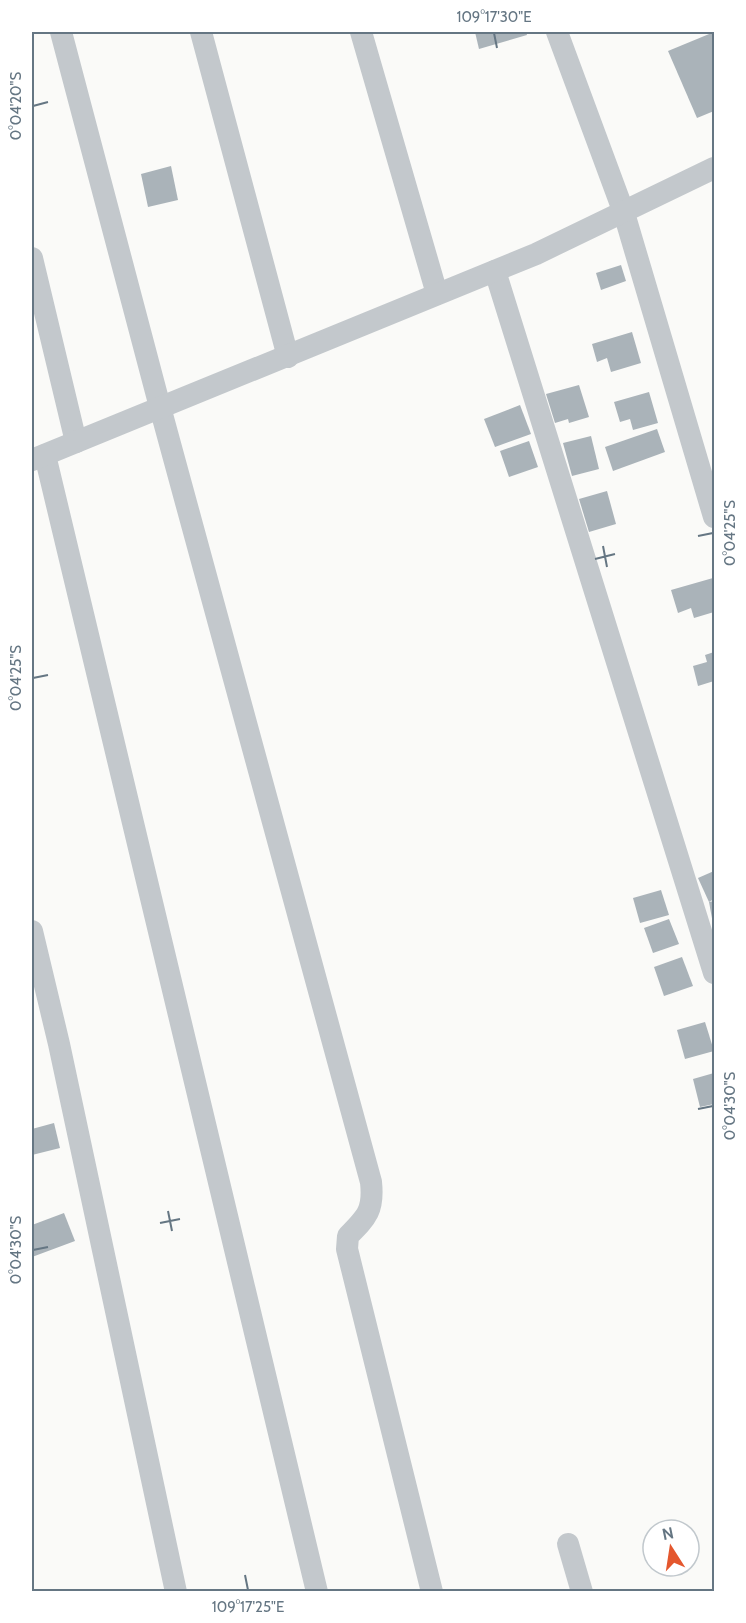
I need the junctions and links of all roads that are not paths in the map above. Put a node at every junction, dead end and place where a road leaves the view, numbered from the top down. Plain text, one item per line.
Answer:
1 (61, 32) edge
2 (201, 32) edge
3 (361, 32) edge
4 (557, 32) edge
5 (714, 168) edge
6 (624, 213) junction
7 (32, 258) edge
8 (495, 271) junction
9 (436, 294) junction
10 (288, 357) junction
11 (160, 407) junction
12 (76, 442) junction
13 (38, 458) edge
14 (714, 517) edge
15 (32, 931) edge
16 (714, 973) edge
17 (568, 1544) dead end
18 (176, 1592) edge
19 (317, 1592) edge
20 (432, 1592) edge
21 (582, 1592) edge

1 - 11 street
2 - 10 street
3 - 9 street
4 - 6 street
5 - 6 street
6 - 8 street
6 - 14 street
7 - 12 street
8 - 9 street
8 - 16 street
9 - 10 street
10 - 11 street
11 - 12 street
11 - 20 street
12 - 13 street
13 - 19 street
15 - 18 street
17 - 21 street

